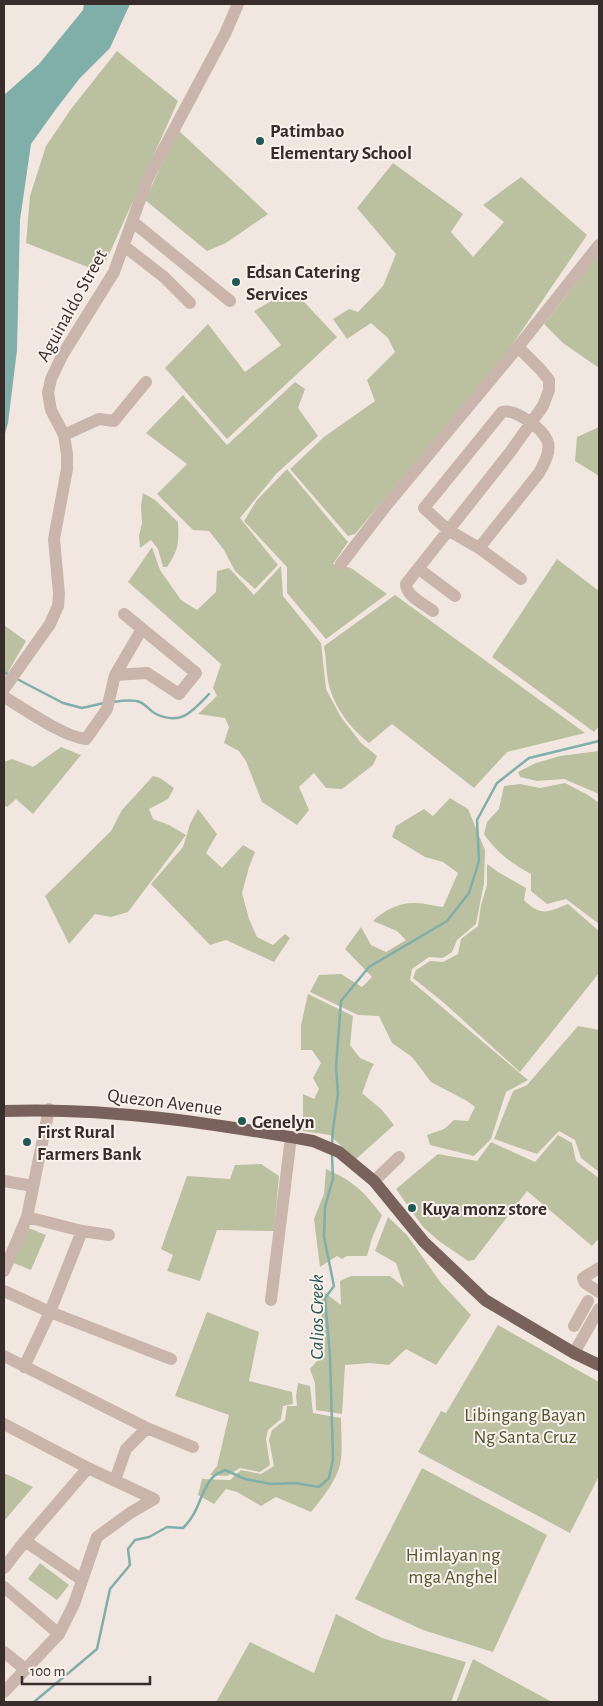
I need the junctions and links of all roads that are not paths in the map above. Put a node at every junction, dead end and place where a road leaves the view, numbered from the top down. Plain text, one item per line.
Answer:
1 (238, 4) edge
2 (133, 222) junction
3 (599, 245) edge
4 (124, 246) junction
5 (230, 301) dead end
6 (190, 303) dead end
7 (518, 348) junction
8 (146, 382) dead end
9 (530, 423) junction
10 (64, 435) junction
11 (448, 530) junction
12 (479, 548) junction
13 (341, 564) dead end
14 (419, 569) junction
15 (521, 579) dead end
16 (455, 596) dead end
17 (433, 611) dead end
18 (124, 614) dead end
19 (142, 629) junction
20 (115, 675) junction
21 (8, 682) edge
22 (4, 697) edge
23 (48, 1109) junction
24 (4, 1111) edge
25 (291, 1137) junction
26 (398, 1157) dead end
27 (4, 1181) edge
28 (374, 1181) junction
29 (33, 1186) junction
30 (27, 1217) junction
31 (82, 1231) junction
32 (109, 1235) dead end
33 (599, 1268) edge
34 (4, 1271) edge
35 (4, 1291) edge
36 (599, 1292) edge
37 (271, 1300) dead end
38 (588, 1301) dead end
39 (599, 1309) edge
40 (50, 1312) junction
41 (587, 1332) junction
42 (574, 1353) junction
43 (4, 1356) edge
44 (171, 1359) dead end
45 (599, 1365) edge
46 (24, 1367) junction
47 (4, 1424) edge
48 (147, 1428) junction
49 (193, 1447) dead end
50 (88, 1468) junction
51 (115, 1480) junction
52 (25, 1541) junction
53 (4, 1568) edge
54 (82, 1580) junction
55 (4, 1587) edge
56 (60, 1634) junction
57 (4, 1652) edge
58 (25, 1669) junction
59 (4, 1692) edge

1 - 2 street, Aguinaldo Street
2 - 4 street, Aguinaldo Street
2 - 5 street
3 - 7 street
4 - 6 street
4 - 10 street, Aguinaldo Street
7 - 9 street
7 - 13 street
8 - 10 street
9 - 11 street
9 - 11 street
9 - 12 street
10 - 21 street, Aguinaldo Street
11 - 12 street
11 - 14 street
12 - 15 street
14 - 16 street
14 - 17 street
18 - 19 street
19 - 20 street
19 - 20 street
20 - 22 street
23 - 24 main road, Quezon Avenue
23 - 25 main road, Quezon Avenue
23 - 29 street
25 - 28 main road, Quezon Avenue
25 - 37 street
26 - 28 street
27 - 29 street
28 - 42 main road, Quezon Avenue
29 - 30 street
30 - 31 street
30 - 34 street
31 - 32 street
31 - 40 street
33 - 36 street
35 - 40 street
38 - 41 street
39 - 41 street
40 - 44 street
40 - 46 street
41 - 42 street
42 - 45 main road, Quezon Avenue
43 - 46 street
46 - 48 street
47 - 50 street
48 - 49 street
48 - 51 street
50 - 51 street
50 - 52 street
51 - 54 street
52 - 53 street
52 - 54 street
54 - 56 street
55 - 56 street
56 - 58 street
57 - 58 street
58 - 59 street

